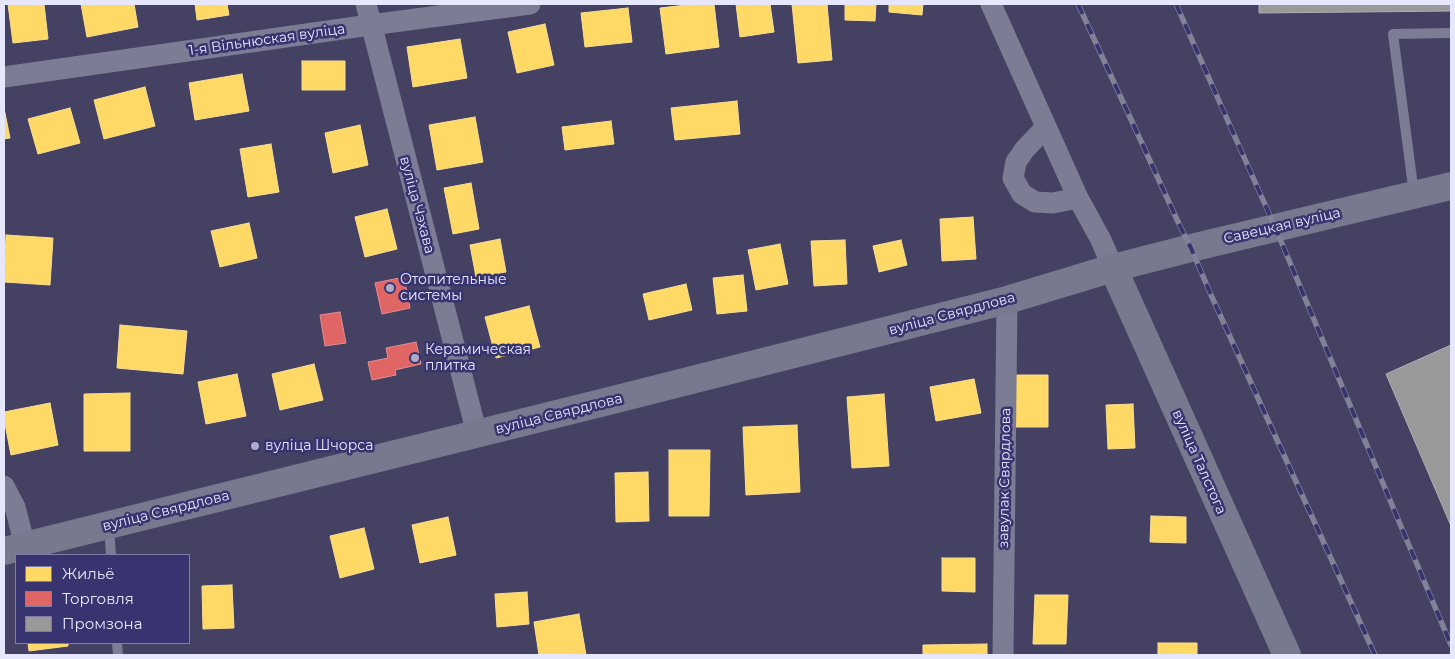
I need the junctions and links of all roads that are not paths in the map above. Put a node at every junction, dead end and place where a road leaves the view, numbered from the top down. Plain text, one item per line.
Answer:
1 (366, 4) edge
2 (530, 4) edge
3 (991, 4) edge
4 (370, 25) junction
5 (1451, 33) edge
6 (4, 77) edge
7 (1046, 127) junction
8 (1451, 186) edge
9 (1415, 195) junction
10 (1078, 198) junction
11 (1113, 268) junction
12 (1007, 300) junction
13 (477, 434) junction
14 (4, 486) edge
15 (108, 525) junction
16 (14, 549) edge
17 (111, 554) edge
18 (1003, 655) edge
19 (1287, 655) edge

1 - 4 street, вуліца Чэхава
2 - 4 street, 1-я Вільнюская вуліца
3 - 7 street
4 - 6 street, 1-я Вільнюская вуліца
4 - 13 street, вуліца Чэхава
5 - 9 lane
7 - 10 street
7 - 10 street
8 - 9 main road, Савецкая вуліца
9 - 11 main road, Савецкая вуліца
10 - 11 street
11 - 12 main road, вуліца Свярдлова
11 - 19 main road, вуліца Талстога
12 - 13 main road, вуліца Свярдлова
12 - 18 street, завулак Свярдлова
13 - 15 main road, вуліца Свярдлова
14 - 16 street
15 - 16 main road, вуліца Свярдлова
15 - 17 lane

